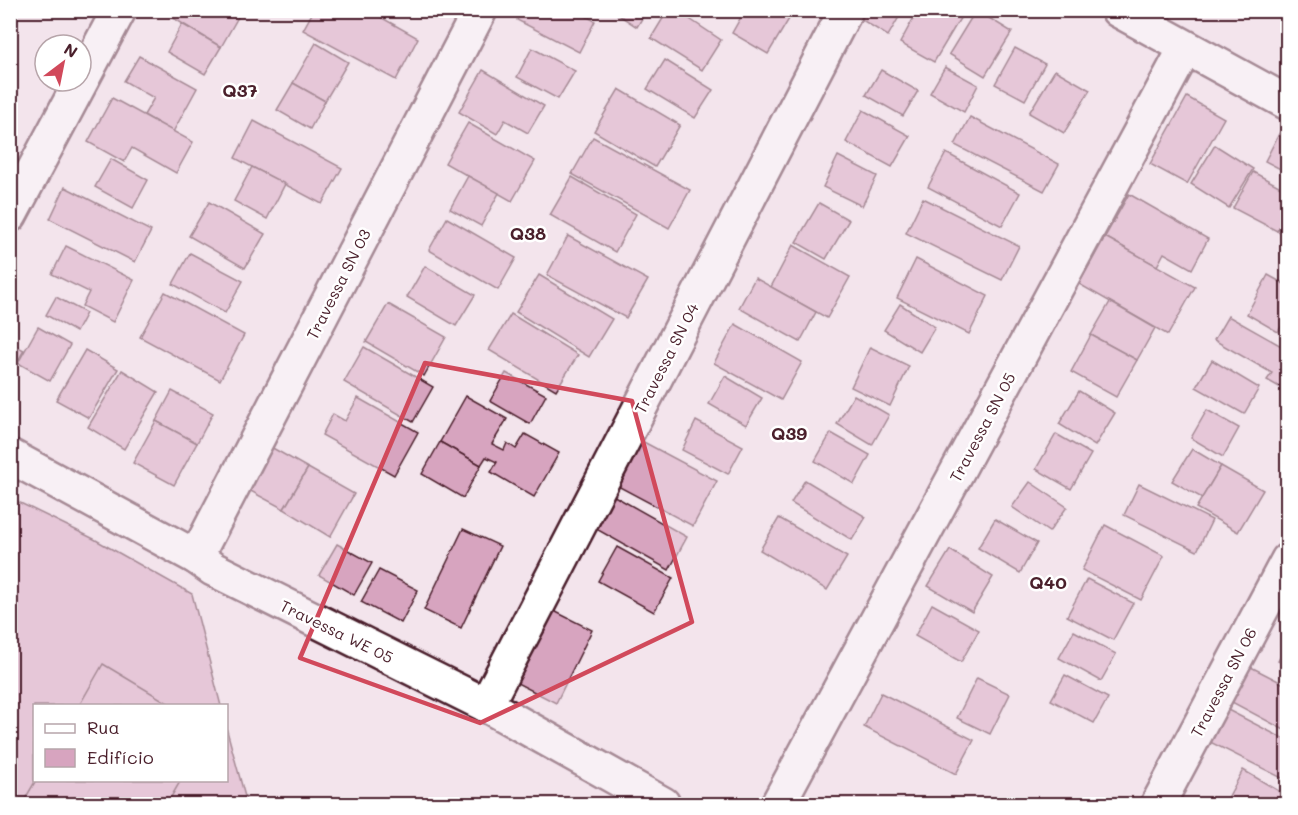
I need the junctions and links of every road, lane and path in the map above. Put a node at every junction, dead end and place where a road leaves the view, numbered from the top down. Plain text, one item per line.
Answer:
1 (119, 10) edge
2 (480, 10) edge
3 (846, 10) edge
4 (1118, 10) edge
5 (1185, 49) junction
6 (1287, 103) edge
7 (10, 215) edge
8 (10, 456) edge
9 (196, 557) junction
10 (1287, 560) edge
11 (486, 705) junction
12 (663, 804) edge
13 (778, 804) edge
14 (1158, 804) edge

1 - 7 street
2 - 9 street, Travessa SN 03
3 - 11 street, Travessa SN 04
4 - 5 street
5 - 6 street
5 - 13 street, Travessa SN 05
8 - 9 street, Travessa WE 05
9 - 11 street, Travessa WE 05
10 - 14 street, Travessa SN 06
11 - 12 street, Travessa WE 05

